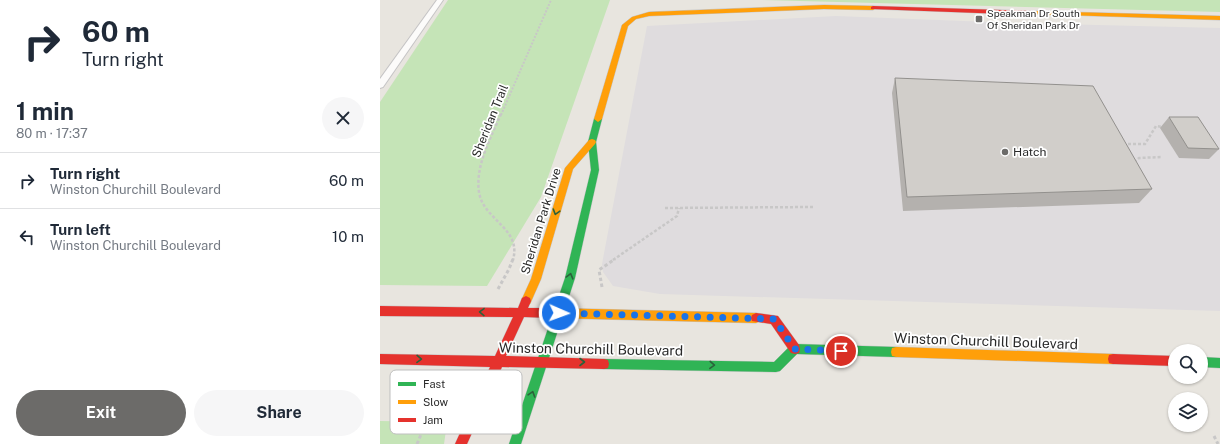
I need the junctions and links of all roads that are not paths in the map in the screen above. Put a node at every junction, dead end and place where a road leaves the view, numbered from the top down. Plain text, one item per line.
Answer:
1 (440, 0) edge
2 (1220, 18) edge
3 (380, 85) edge
4 (592, 142) junction
5 (380, 311) edge
6 (521, 312) junction
7 (559, 313) junction
8 (795, 349) junction
9 (380, 358) edge
10 (499, 361) junction
11 (543, 361) junction
12 (1168, 362) edge
13 (1208, 362) edge
14 (1220, 363) edge
15 (495, 370) edge
16 (522, 423) edge
17 (466, 434) edge
18 (518, 434) edge
19 (461, 444) edge
20 (515, 444) edge

1 - 3 lane
2 - 4 street, Sheridan Park Drive
4 -> 6 street, Sheridan Park Drive
7 -> 4 street, Sheridan Park Drive
6 -> 5 street
6 - 7 street
6 - 10 street, Sheridan Park Drive
7 - 8 street
7 - 11 street, Sheridan Park Drive
11 -> 8 street, Winston Churchill Boulevard
8 - 12 street, Winston Churchill Boulevard
9 -> 10 street, Winston Churchill Boulevard
10 - 11 street, Winston Churchill Boulevard
10 - 15 street, Sheridan Park Drive
16 -> 11 street, Sheridan Park Drive
13 - 14 street
17 - 19 street, Sheridan Park Drive
20 -> 18 street, Sheridan Park Drive

